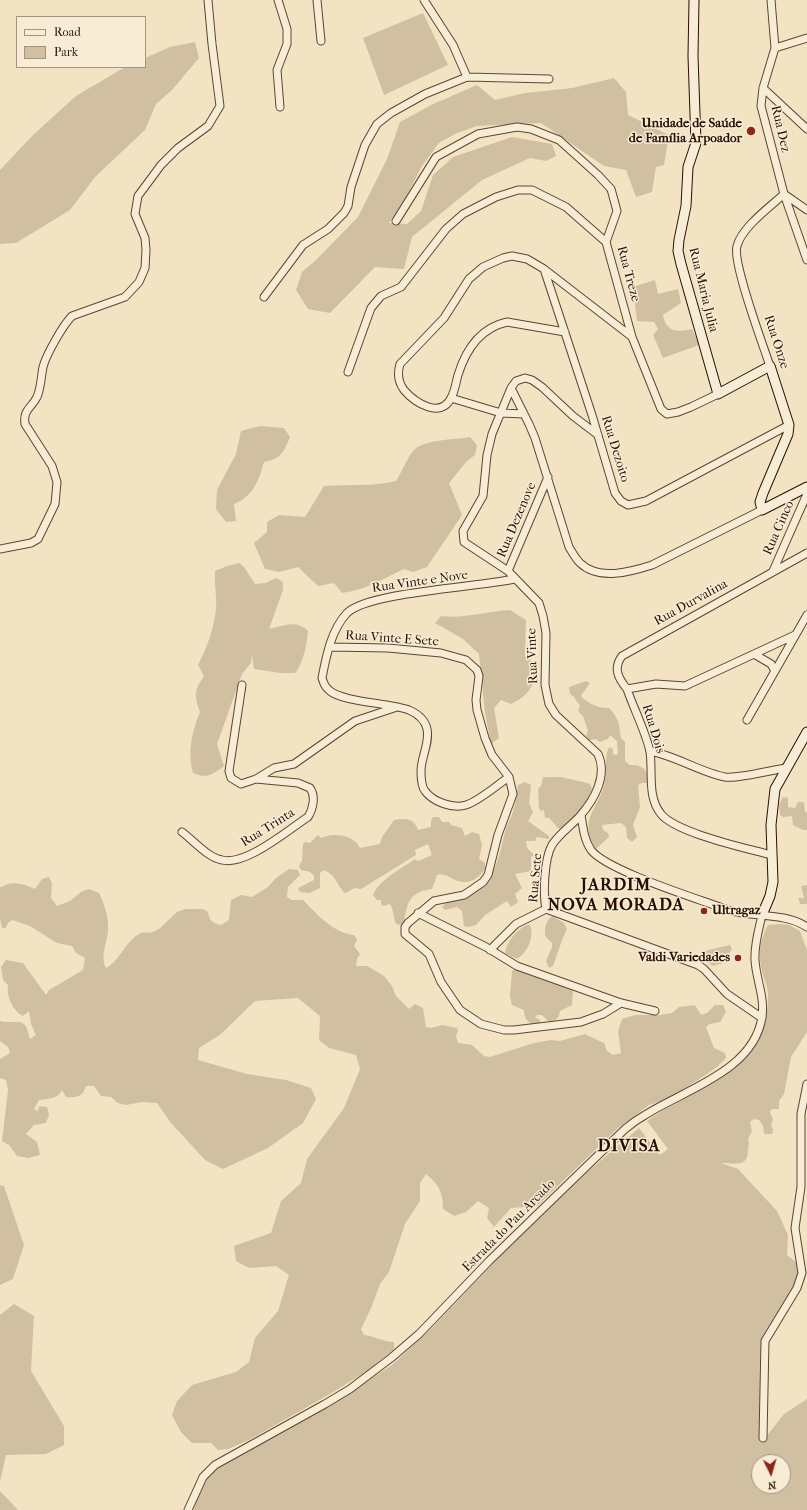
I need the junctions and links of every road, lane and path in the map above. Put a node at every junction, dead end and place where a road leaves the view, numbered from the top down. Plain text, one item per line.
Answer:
1 (208, 0) edge
2 (278, 0) edge
3 (317, 0) edge
4 (424, 0) edge
5 (694, 0) edge
6 (771, 0) edge
7 (807, 38) edge
8 (321, 41) dead end
9 (774, 48) junction
10 (467, 76) junction
11 (549, 79) dead end
12 (763, 88) junction
13 (280, 107) dead end
14 (807, 129) edge
15 (784, 194) junction
16 (807, 210) edge
17 (396, 221) dead end
18 (606, 242) junction
19 (807, 260) edge
20 (544, 269) junction
21 (264, 297) dead end
22 (565, 332) junction
23 (632, 337) junction
24 (770, 366) junction
25 (348, 372) dead end
26 (511, 388) junction
27 (718, 394) junction
28 (451, 398) junction
29 (501, 413) junction
30 (524, 414) junction
31 (592, 415) junction
32 (579, 421) junction
33 (789, 425) junction
34 (598, 435) junction
35 (548, 477) junction
36 (807, 487) edge
37 (807, 494) edge
38 (762, 510) junction
39 (0, 549) edge
40 (807, 554) edge
41 (508, 571) junction
42 (773, 571) junction
43 (514, 579) junction
44 (807, 615) edge
45 (796, 635) junction
46 (330, 647) junction
47 (754, 654) junction
48 (622, 656) joint
49 (775, 671) junction
50 (242, 684) dead end
51 (627, 689) junction
52 (397, 707) junction
53 (747, 720) dead end
54 (807, 732) edge
55 (650, 751) junction
56 (786, 768) junction
57 (509, 777) junction
58 (256, 779) junction
59 (580, 815) junction
60 (182, 832) dead end
61 (771, 855) junction
62 (546, 909) junction
63 (418, 913) junction
64 (762, 915) junction
65 (805, 926) edge
66 (807, 933) edge
67 (490, 950) junction
68 (621, 1002) junction
69 (655, 1011) dead end
70 (762, 1018) junction
71 (807, 1084) edge
72 (763, 1438) dead end
73 (188, 1510) edge

1 - 39 street
2 - 13 street
3 - 8 street
4 - 10 street
5 - 27 street, Rua Maria Julia
6 - 9 street, Rua Dez
7 - 9 street
9 - 12 street, Rua Dez
10 - 11 street
10 - 21 street
12 - 14 street
12 - 15 street, Rua Dez
15 - 16 street
15 - 19 street, Rua Dez
15 - 24 street, Rua Onze
17 - 18 street
18 - 23 street, Rua Treze
18 - 25 street, Rua Treze
20 - 22 street, Rua Dezoito
20 - 23 street
20 - 28 street
22 - 28 street
22 - 31 street, Rua Dezoito
23 - 27 street, Rua Treze
24 - 27 street, Rua Treze
24 - 33 street, Rua Onze
26 - 29 street
26 - 30 street
26 - 32 street
28 - 29 street
29 - 30 street
29 - 41 street, Rua Vinte
30 - 35 street
31 - 32 street
31 - 34 street, Rua Dezoito
32 - 34 street
33 - 34 street, Rua Dezoito
33 - 38 street
35 - 38 street
35 - 41 street, Rua Dezenove
36 - 38 street
37 - 42 street, Rua Cinco
40 - 42 street, Rua Durvalina
41 - 43 street, Rua Vinte
42 - 48 street, Rua Durvalina
43 - 46 street, Rua Vinte e Nove
43 - 59 street, Rua Vinte
44 - 45 street
45 - 47 street
45 - 49 street
46 - 52 street, Rua Vinte e Nove
46 - 57 street, Rua Vinte E Sete
47 - 49 street
47 - 51 street
48 - 51 street, Rua Dois
49 - 53 street
50 - 58 street
51 - 55 street, Rua Dois
52 - 57 street, Rua Vinte e Nove
52 - 58 street
54 - 56 street
55 - 56 street
55 - 61 street, Rua Dois
56 - 61 street
57 - 63 street
58 - 60 street, Rua Trinta
59 - 62 street, Rua Sete
59 - 64 street
61 - 64 street
62 - 67 street, Rua Sete
62 - 70 street
63 - 67 street
63 - 68 street
64 - 65 street
64 - 70 street, Estrada do Pau Arcado
65 - 66 street
67 - 68 street
68 - 69 street
70 - 73 street, Estrada do Pau Arcado
71 - 72 street

